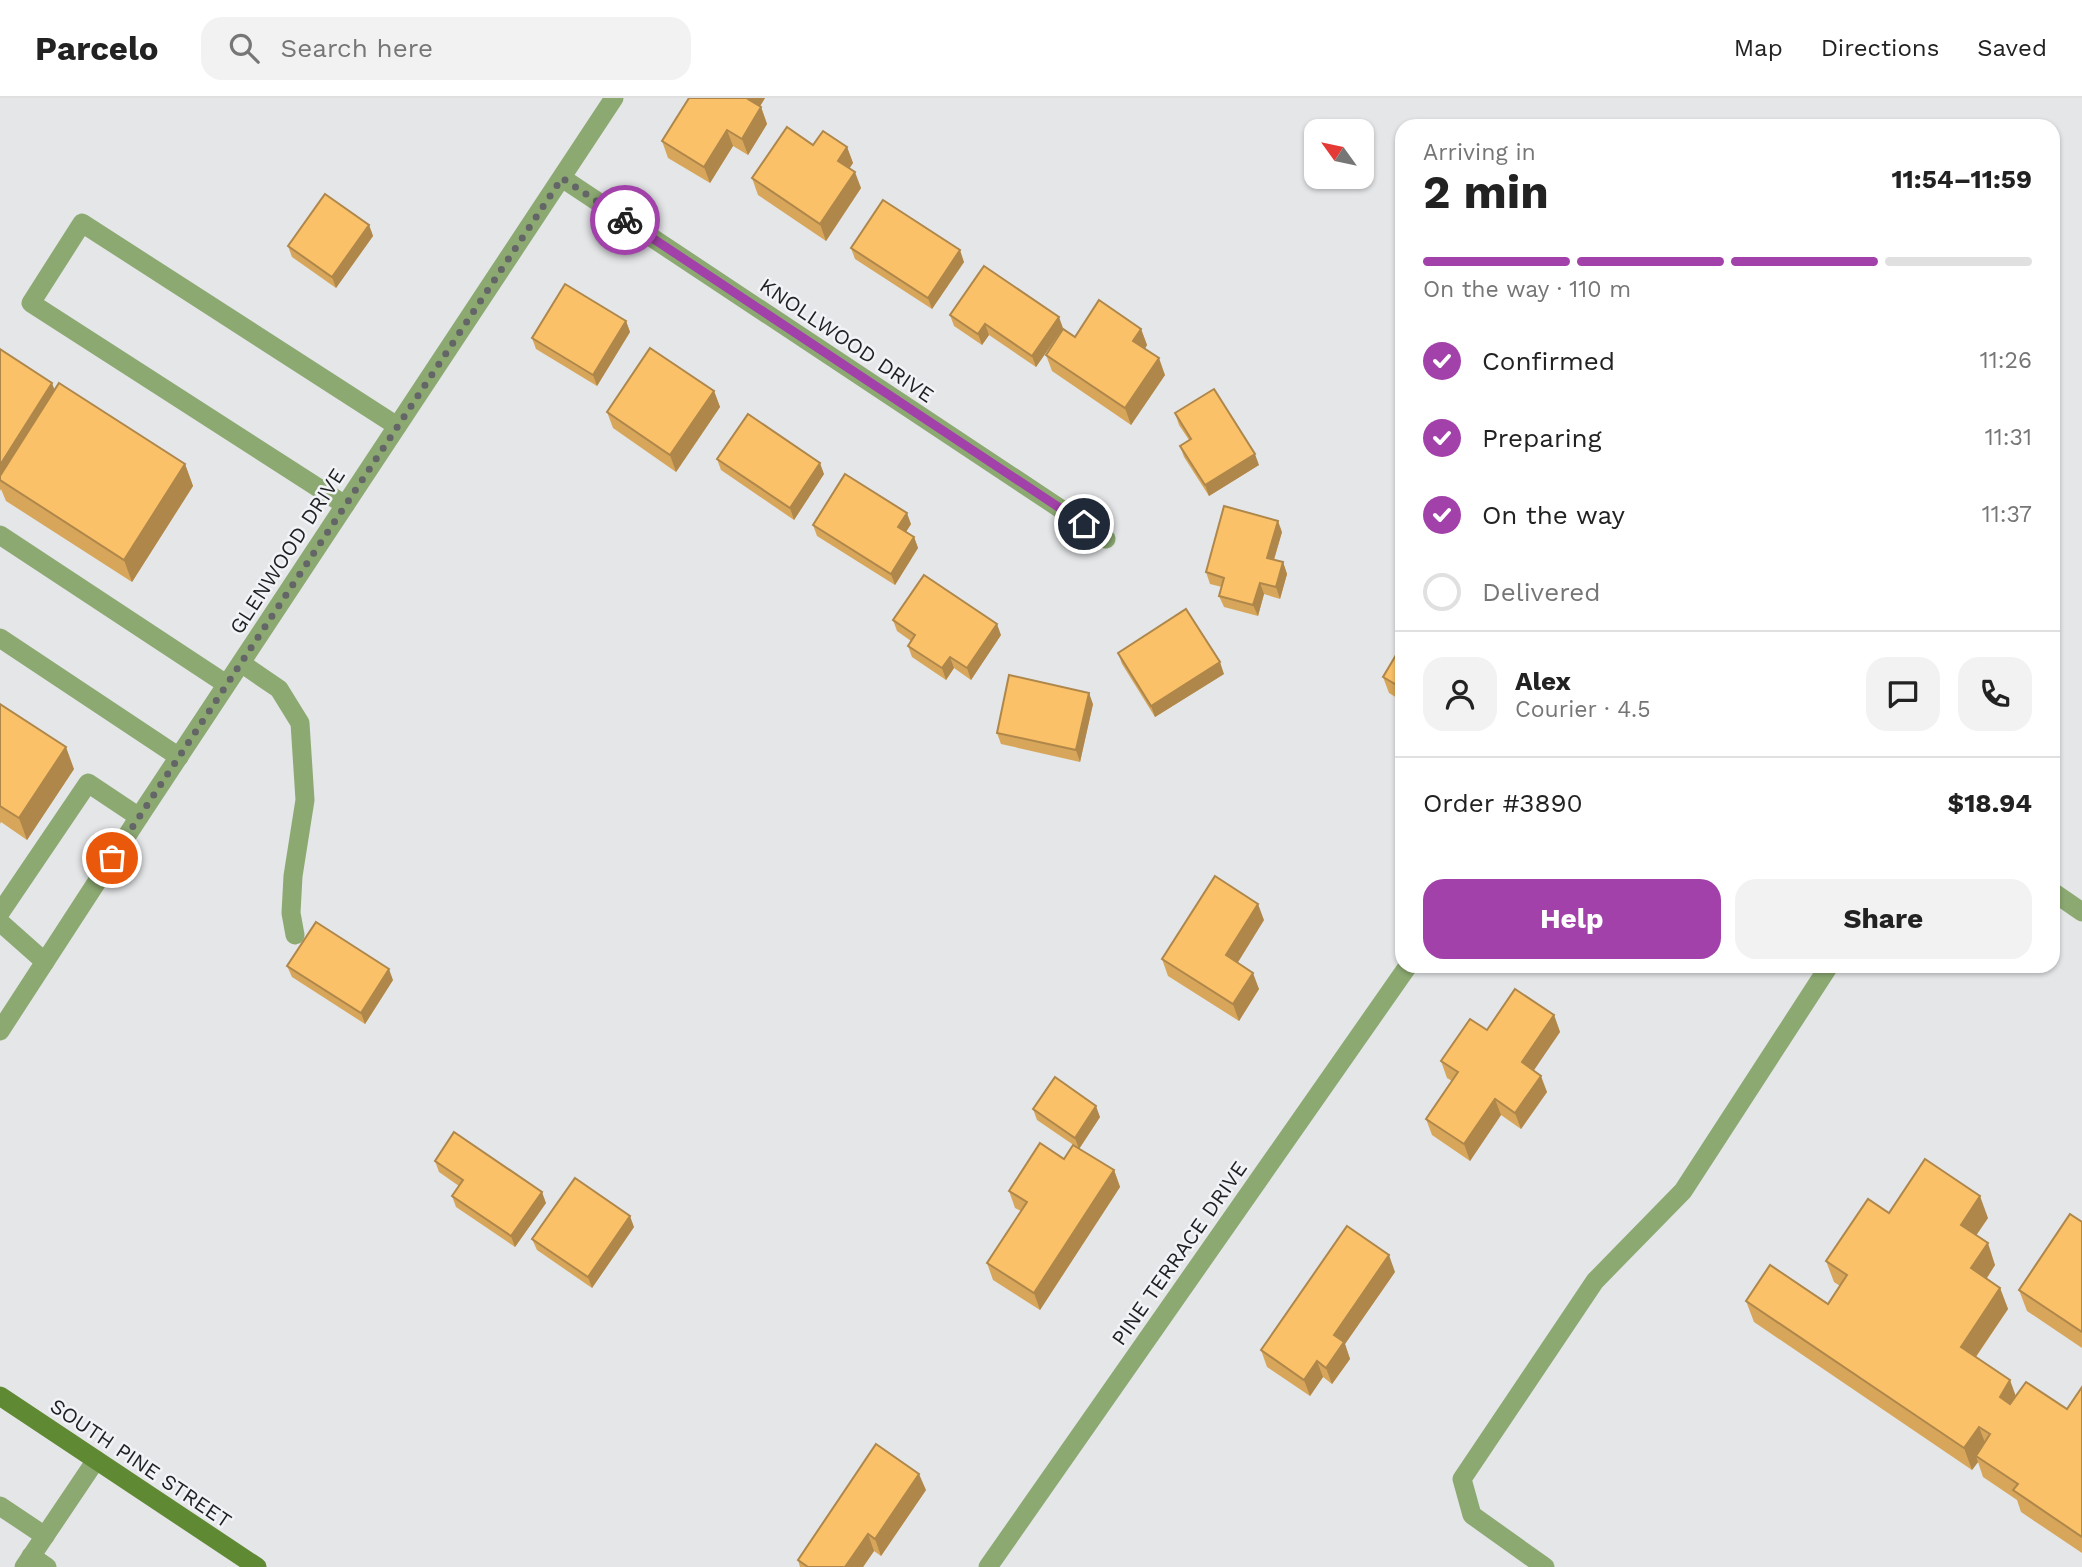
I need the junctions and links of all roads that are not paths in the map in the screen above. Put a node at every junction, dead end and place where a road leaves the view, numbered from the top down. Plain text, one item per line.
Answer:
1 (614, 98) edge
2 (562, 178) junction
3 (397, 426) junction
4 (345, 506) junction
5 (0, 535) edge
6 (1106, 539) dead end
7 (0, 638) edge
8 (240, 663) junction
9 (226, 684) junction
10 (179, 757) junction
11 (139, 817) junction
12 (2060, 897) edge
13 (2082, 912) edge
14 (0, 913) edge
15 (0, 922) edge
16 (295, 935) dead end
17 (44, 962) junction
18 (1403, 973) edge
19 (1824, 973) edge
20 (2, 1025) edge
21 (0, 1396) edge
22 (96, 1460) junction
23 (0, 1506) edge
24 (45, 1536) junction
25 (34, 1563) edge
26 (257, 1567) edge
27 (988, 1567) edge
28 (1545, 1567) edge

1 - 2 street, GLENWOOD DRIVE
2 - 3 street, GLENWOOD DRIVE
2 - 6 street, KNOLLWOOD DRIVE
3 - 4 street, GLENWOOD DRIVE
3 - 4 street
4 - 8 street, GLENWOOD DRIVE
5 - 9 street
7 - 10 street
8 - 9 street, GLENWOOD DRIVE
8 - 16 street
9 - 10 street, GLENWOOD DRIVE
10 - 11 street, GLENWOOD DRIVE
11 - 14 street
11 - 17 street, GLENWOOD DRIVE
12 - 13 street
15 - 17 street
17 - 20 street, GLENWOOD DRIVE
18 - 27 street, PINE TERRACE DRIVE
19 - 28 street
21 - 22 main road, SOUTH PINE STREET
22 - 24 street
22 - 26 main road, SOUTH PINE STREET
23 - 24 street
24 - 25 street

